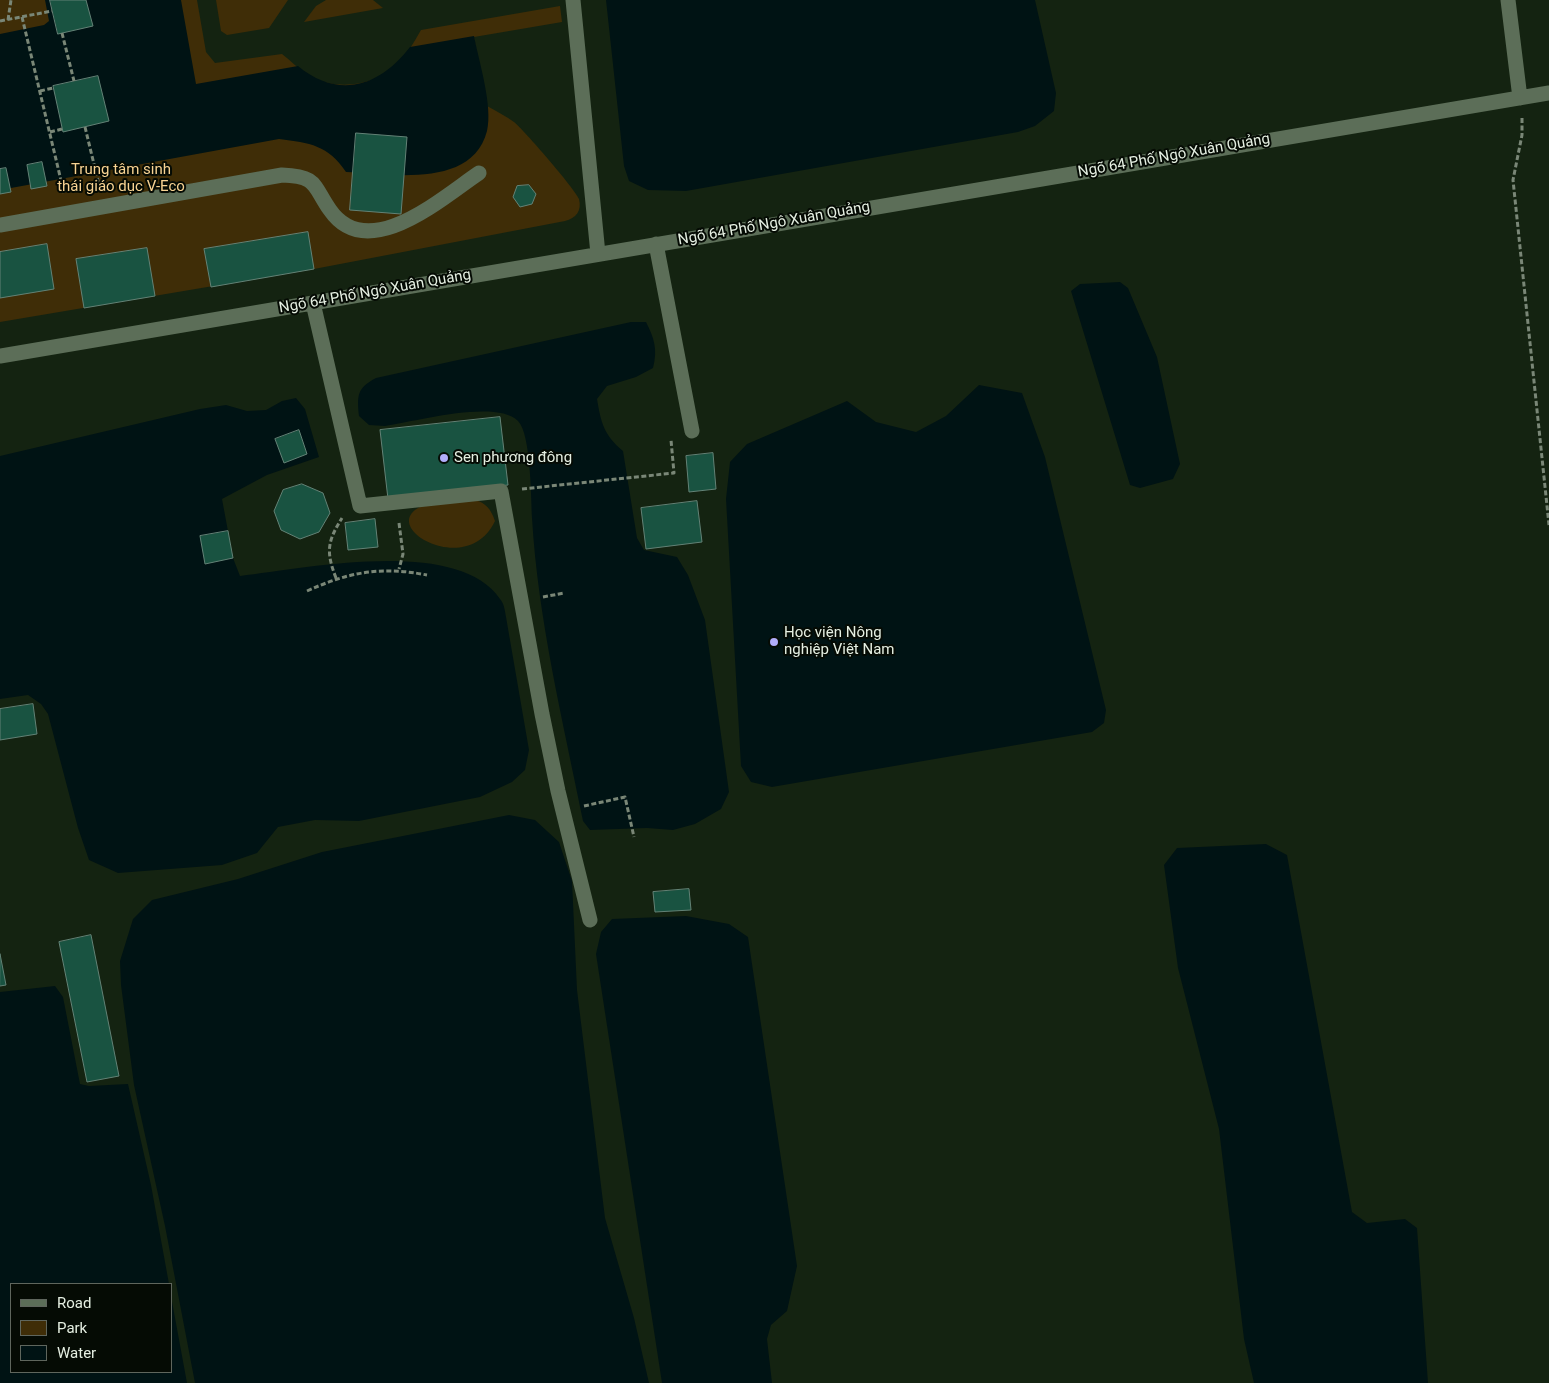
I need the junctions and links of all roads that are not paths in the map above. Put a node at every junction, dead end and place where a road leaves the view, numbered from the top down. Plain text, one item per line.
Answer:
1 (573, 0) edge
2 (1508, 0) edge
3 (1549, 93) edge
4 (1520, 98) junction
5 (479, 173) dead end
6 (0, 225) edge
7 (656, 244) junction
8 (598, 254) junction
9 (313, 303) junction
10 (0, 356) edge
11 (692, 430) road end
12 (590, 920) dead end

1 - 8 street
2 - 4 street
3 - 4 street, Ngõ 64 Phố Ngô Xuân Quảng
4 - 7 street, Ngõ 64 Phố Ngô Xuân Quảng
5 - 6 street
7 - 8 street, Ngõ 64 Phố Ngô Xuân Quảng
7 - 11 street
8 - 9 street, Ngõ 64 Phố Ngô Xuân Quảng
9 - 10 street, Ngõ 64 Phố Ngô Xuân Quảng
9 - 12 street

